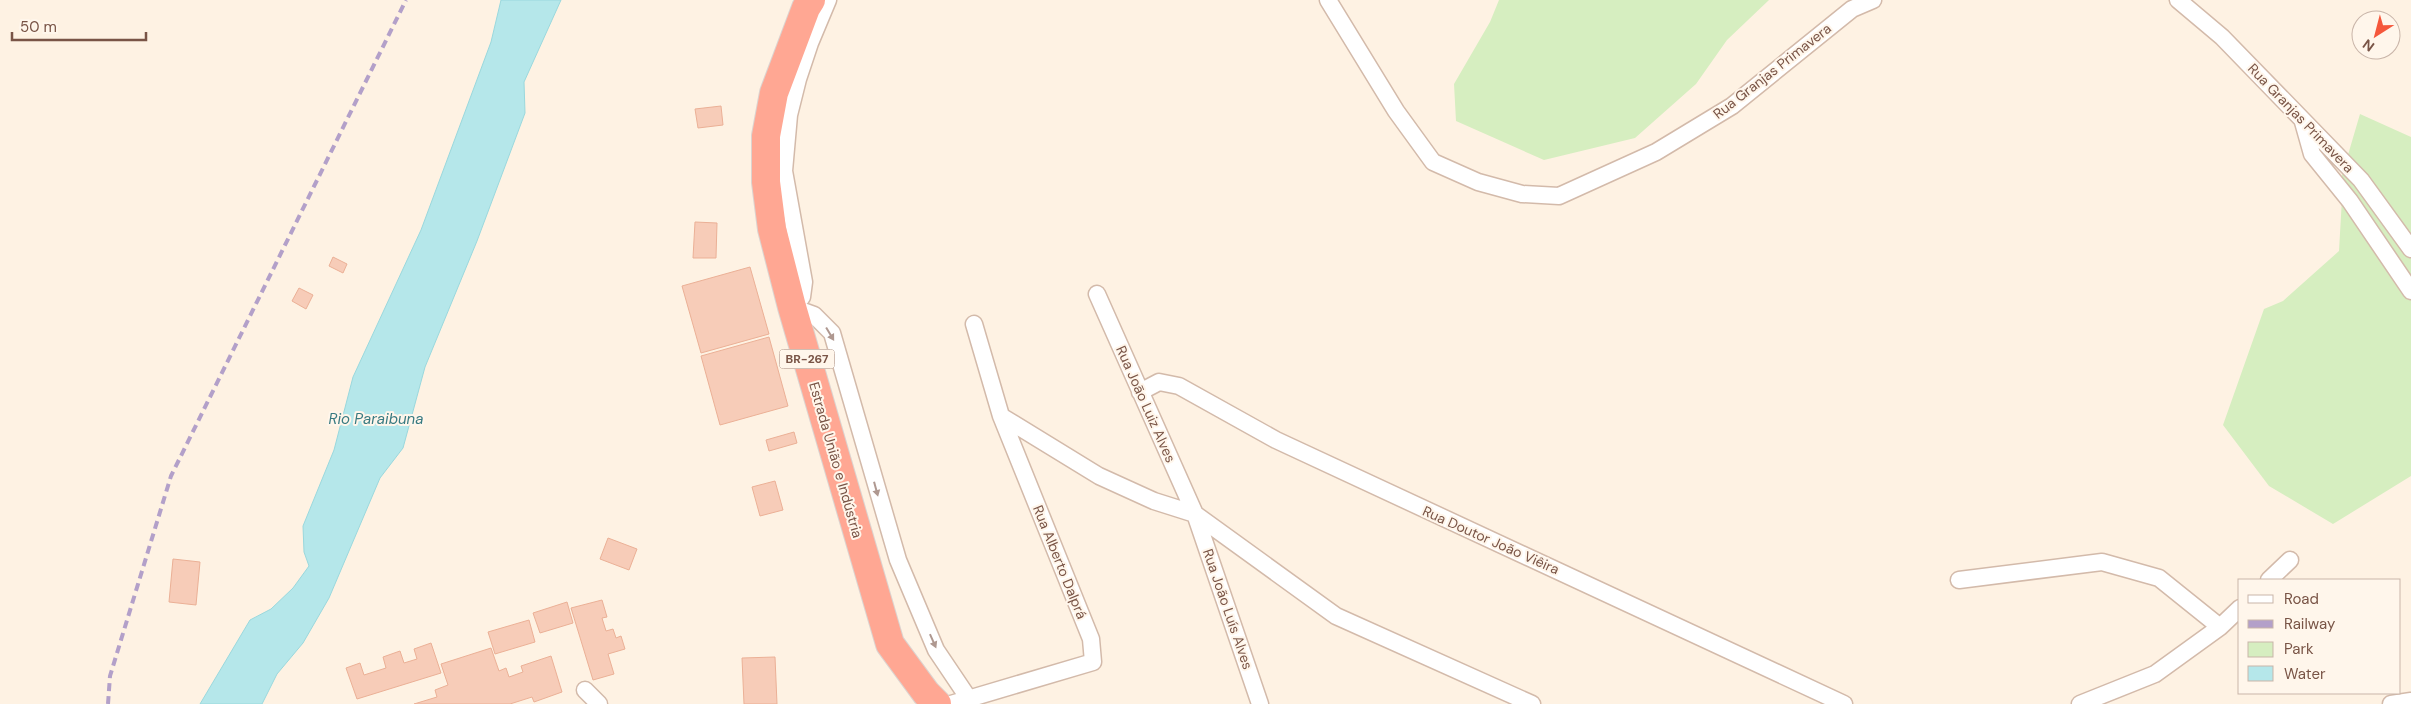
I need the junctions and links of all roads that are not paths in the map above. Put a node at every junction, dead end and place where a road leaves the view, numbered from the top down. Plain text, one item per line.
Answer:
1 (811, 0) edge
2 (828, 0) edge
3 (1328, 0) edge
4 (1873, 0) edge
5 (2178, 0) edge
6 (2303, 120) junction
7 (780, 212) junction
8 (2411, 249) edge
9 (2411, 291) edge
10 (1097, 294) dead end
11 (792, 307) junction
12 (974, 324) dead end
13 (1140, 392) junction
14 (1001, 416) junction
15 (1195, 514) junction
16 (2290, 560) dead end
17 (2270, 579) edge
18 (1959, 580) dead end
19 (2238, 610) edge
20 (2220, 627) junction
21 (585, 690) dead end
22 (969, 699) junction
23 (2411, 701) edge
24 (599, 704) edge
25 (937, 704) edge
26 (951, 704) edge
27 (1260, 704) edge
28 (1532, 704) edge
29 (1844, 704) edge
30 (2080, 704) edge
31 (2391, 704) edge

1 - 7 highway, Estrada União e Indústria / BR-267
2 - 7 street
3 - 4 street, Rua Granjas Primavera
5 - 6 street, Rua Granjas Primavera
6 - 8 street, Rua Granjas Primavera
6 - 9 street
7 - 11 highway, Estrada União e Indústria / BR-267
10 - 13 street, Rua Joāo Luiz Alves
11 -> 22 street
11 - 25 highway, Estrada União e Indústria / BR-267
12 - 14 street, Rua Alberto Dalprá
13 - 15 street, Rua Joāo Luiz Alves
13 - 29 street, Rua Doutor João Viêira
14 - 15 street
14 - 22 street, Rua Alberto Dalprá
15 - 27 street, Rua João Luís Alves
15 - 28 street
16 - 17 street
18 - 20 street
19 - 20 street
20 - 30 street
21 - 24 street
22 - 26 street, Rua Alberto Dalprá
23 - 31 street

